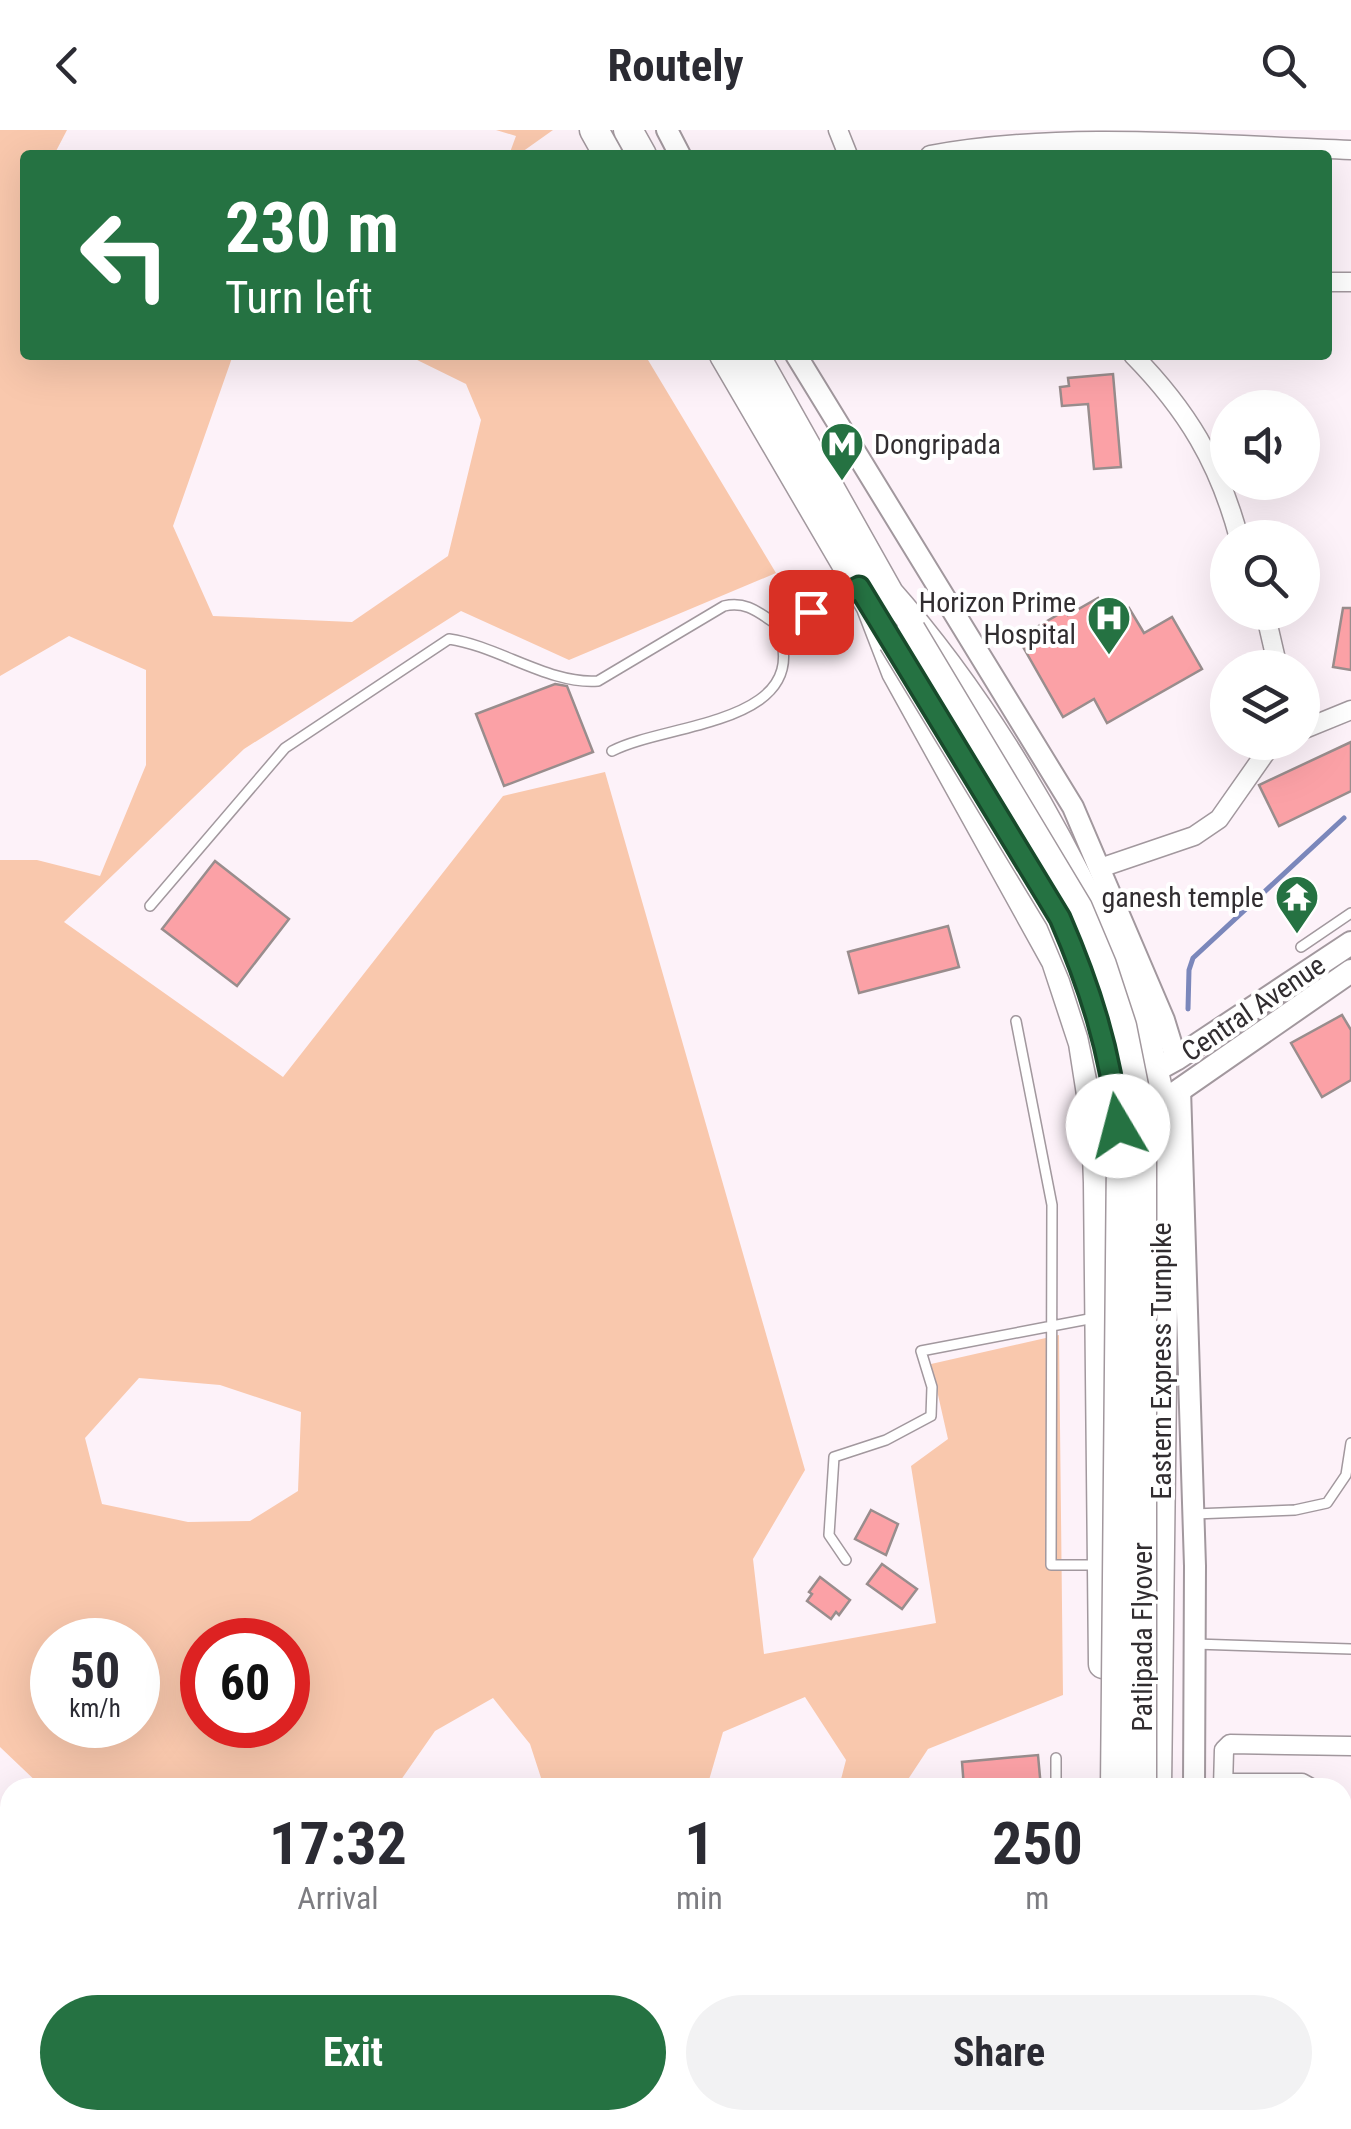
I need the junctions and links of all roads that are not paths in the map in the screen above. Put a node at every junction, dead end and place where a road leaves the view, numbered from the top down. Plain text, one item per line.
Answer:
1 (1189, 136) edge
2 (964, 144) edge
3 (1119, 146) edge
4 (1351, 150) edge
5 (727, 360) edge
6 (757, 360) edge
7 (799, 360) edge
8 (1137, 360) edge
9 (1234, 520) edge
10 (871, 593) junction
11 (776, 624) junction
12 (902, 636) junction
13 (1351, 710) edge
14 (1320, 723) edge
15 (612, 751) dead end
16 (1262, 760) edge
17 (1100, 868) junction
18 (150, 906) dead end
19 (1351, 913) edge
20 (1351, 943) edge
21 (1301, 947) dead end
22 (1351, 970) edge
23 (1016, 1021) dead end
24 (1165, 1066) junction
25 (1170, 1096) junction
26 (1095, 1113) junction
27 (1100, 1317) junction
28 (1054, 1326) junction
29 (1351, 1443) edge
30 (1194, 1514) junction
31 (846, 1560) dead end
32 (1102, 1564) junction
33 (1195, 1644) junction
34 (1351, 1649) edge
35 (1351, 1746) edge
36 (1056, 1758) dead end
37 (1056, 1778) edge
38 (1104, 1778) edge
39 (1115, 1778) edge
40 (1142, 1778) edge
41 (1157, 1778) edge
42 (1194, 1778) edge
43 (1223, 1778) edge

1 - 3 street
1 - 4 street
2 - 3 street
5 - 10 main road
6 - 10 main road
7 - 17 street
8 - 9 street
10 - 11 lane
10 - 12 main road, Patlipada Flyover
10 - 24 main road, Eastern Express Turnpike
10 - 26 main road
11 - 15 lane
11 - 18 lane
12 - 39 main road, Patlipada Flyover, bridge
12 - 40 main road, Patlipada Flyover, bridge
13 - 14 street
16 - 17 street
17 - 24 street
19 - 21 lane
20 - 24 main road, Central Avenue
22 - 25 main road, Central Avenue
23 - 28 lane
24 - 25 main road, Eastern Express Turnpike
24 - 26 main road, Central Avenue
25 - 26 main road, Central Avenue
25 - 30 street
25 - 41 main road, Eastern Express Turnpike
26 - 27 main road
27 - 28 lane
27 - 32 main road
28 - 31 lane
28 - 32 lane
29 - 30 lane
30 - 33 street
32 - 38 main road
33 - 34 lane
33 - 42 street
35 - 43 street
36 - 37 lane

